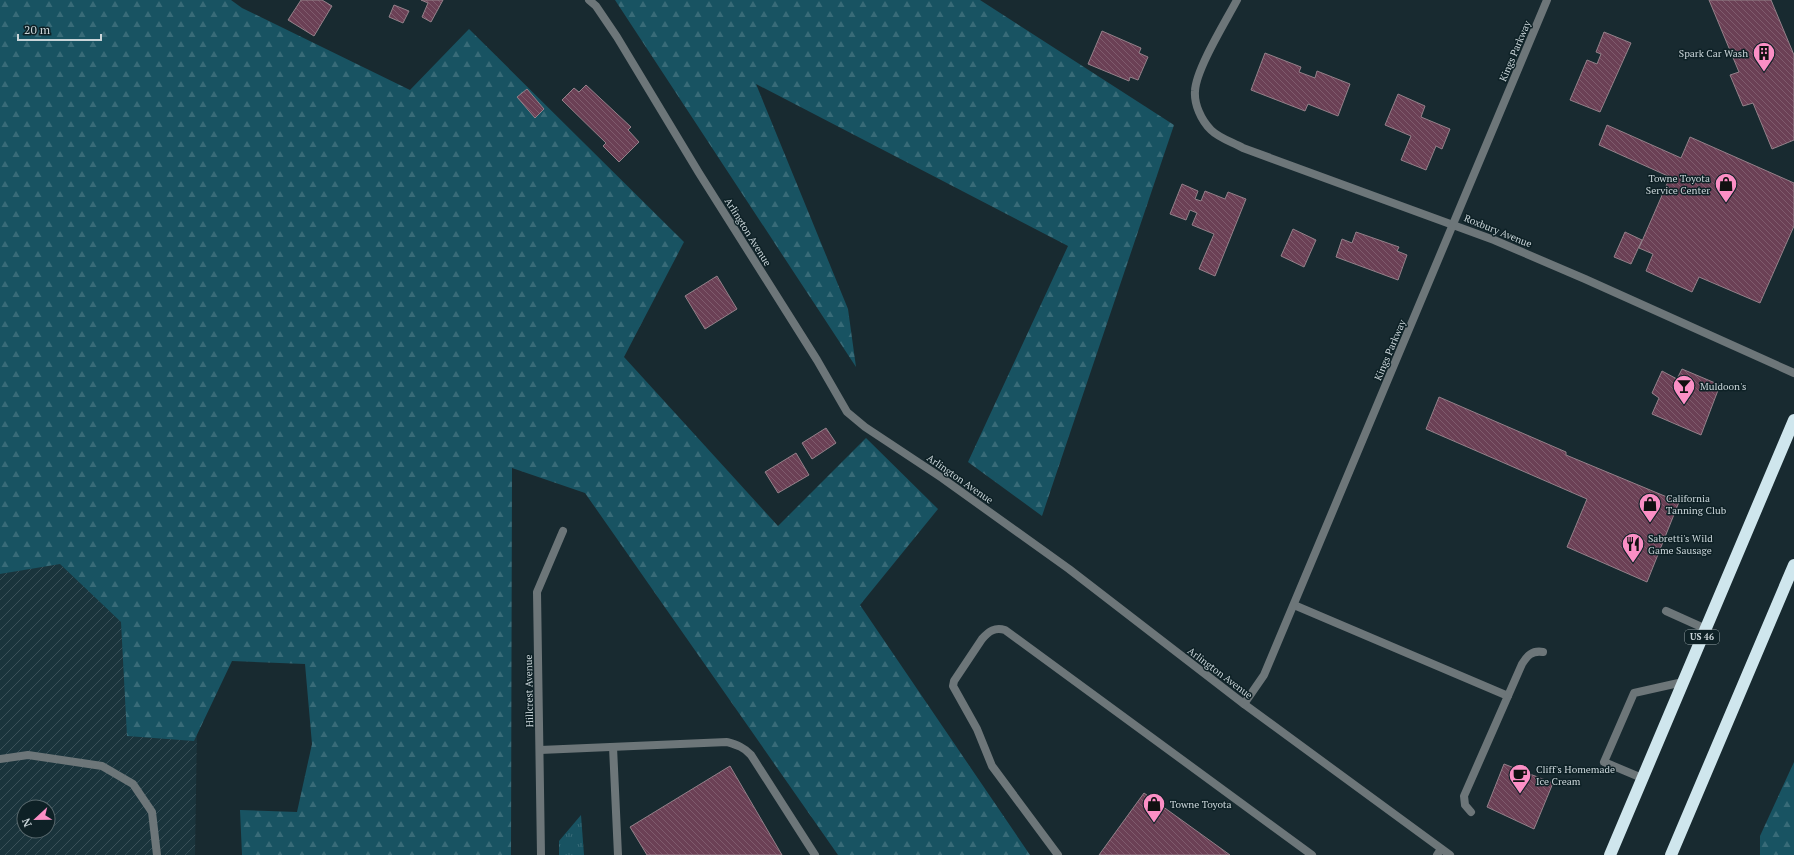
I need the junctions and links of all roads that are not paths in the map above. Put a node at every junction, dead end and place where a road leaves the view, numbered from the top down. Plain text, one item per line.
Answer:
1 (589, 0) edge
2 (1237, 0) edge
3 (1547, 0) edge
4 (1454, 224) junction
5 (1794, 373) edge
6 (1794, 420) edge
7 (563, 531) dead end
8 (1794, 565) edge
9 (1294, 605) junction
10 (1666, 611) dead end
11 (1706, 629) junction
12 (1543, 652) dead end
13 (1683, 682) junction
14 (1508, 696) junction
15 (1244, 704) junction
16 (613, 747) junction
17 (540, 750) junction
18 (0, 759) edge
19 (1642, 778) junction
20 (1471, 812) dead end
21 (1439, 852) edge
22 (157, 855) edge
23 (541, 855) edge
24 (618, 855) edge
25 (815, 855) edge
26 (1058, 855) edge
27 (1312, 855) edge
28 (1450, 855) edge
29 (1610, 855) edge
30 (1671, 855) edge

1 - 15 street, Arlington Avenue
2 - 4 street, Roxbury Avenue
3 - 4 street, Kings Parkway
4 - 5 street, Roxbury Avenue
4 - 9 street, Kings Parkway
6 - 11 highway, US 46
7 - 17 street, Hillcrest Avenue
8 - 30 highway
9 - 14 street
9 - 15 street, Kings Parkway
10 - 11 street
11 - 13 highway, US 46
12 - 14 street
13 - 19 highway, US 46
13 - 19 street
14 - 20 street
15 - 21 street, Arlington Avenue
16 - 17 street
16 - 24 street
16 - 25 street
17 - 23 street, Hillcrest Avenue
18 - 22 street
19 - 29 highway, US 46
21 - 28 street, Arlington Avenue
26 - 27 street

